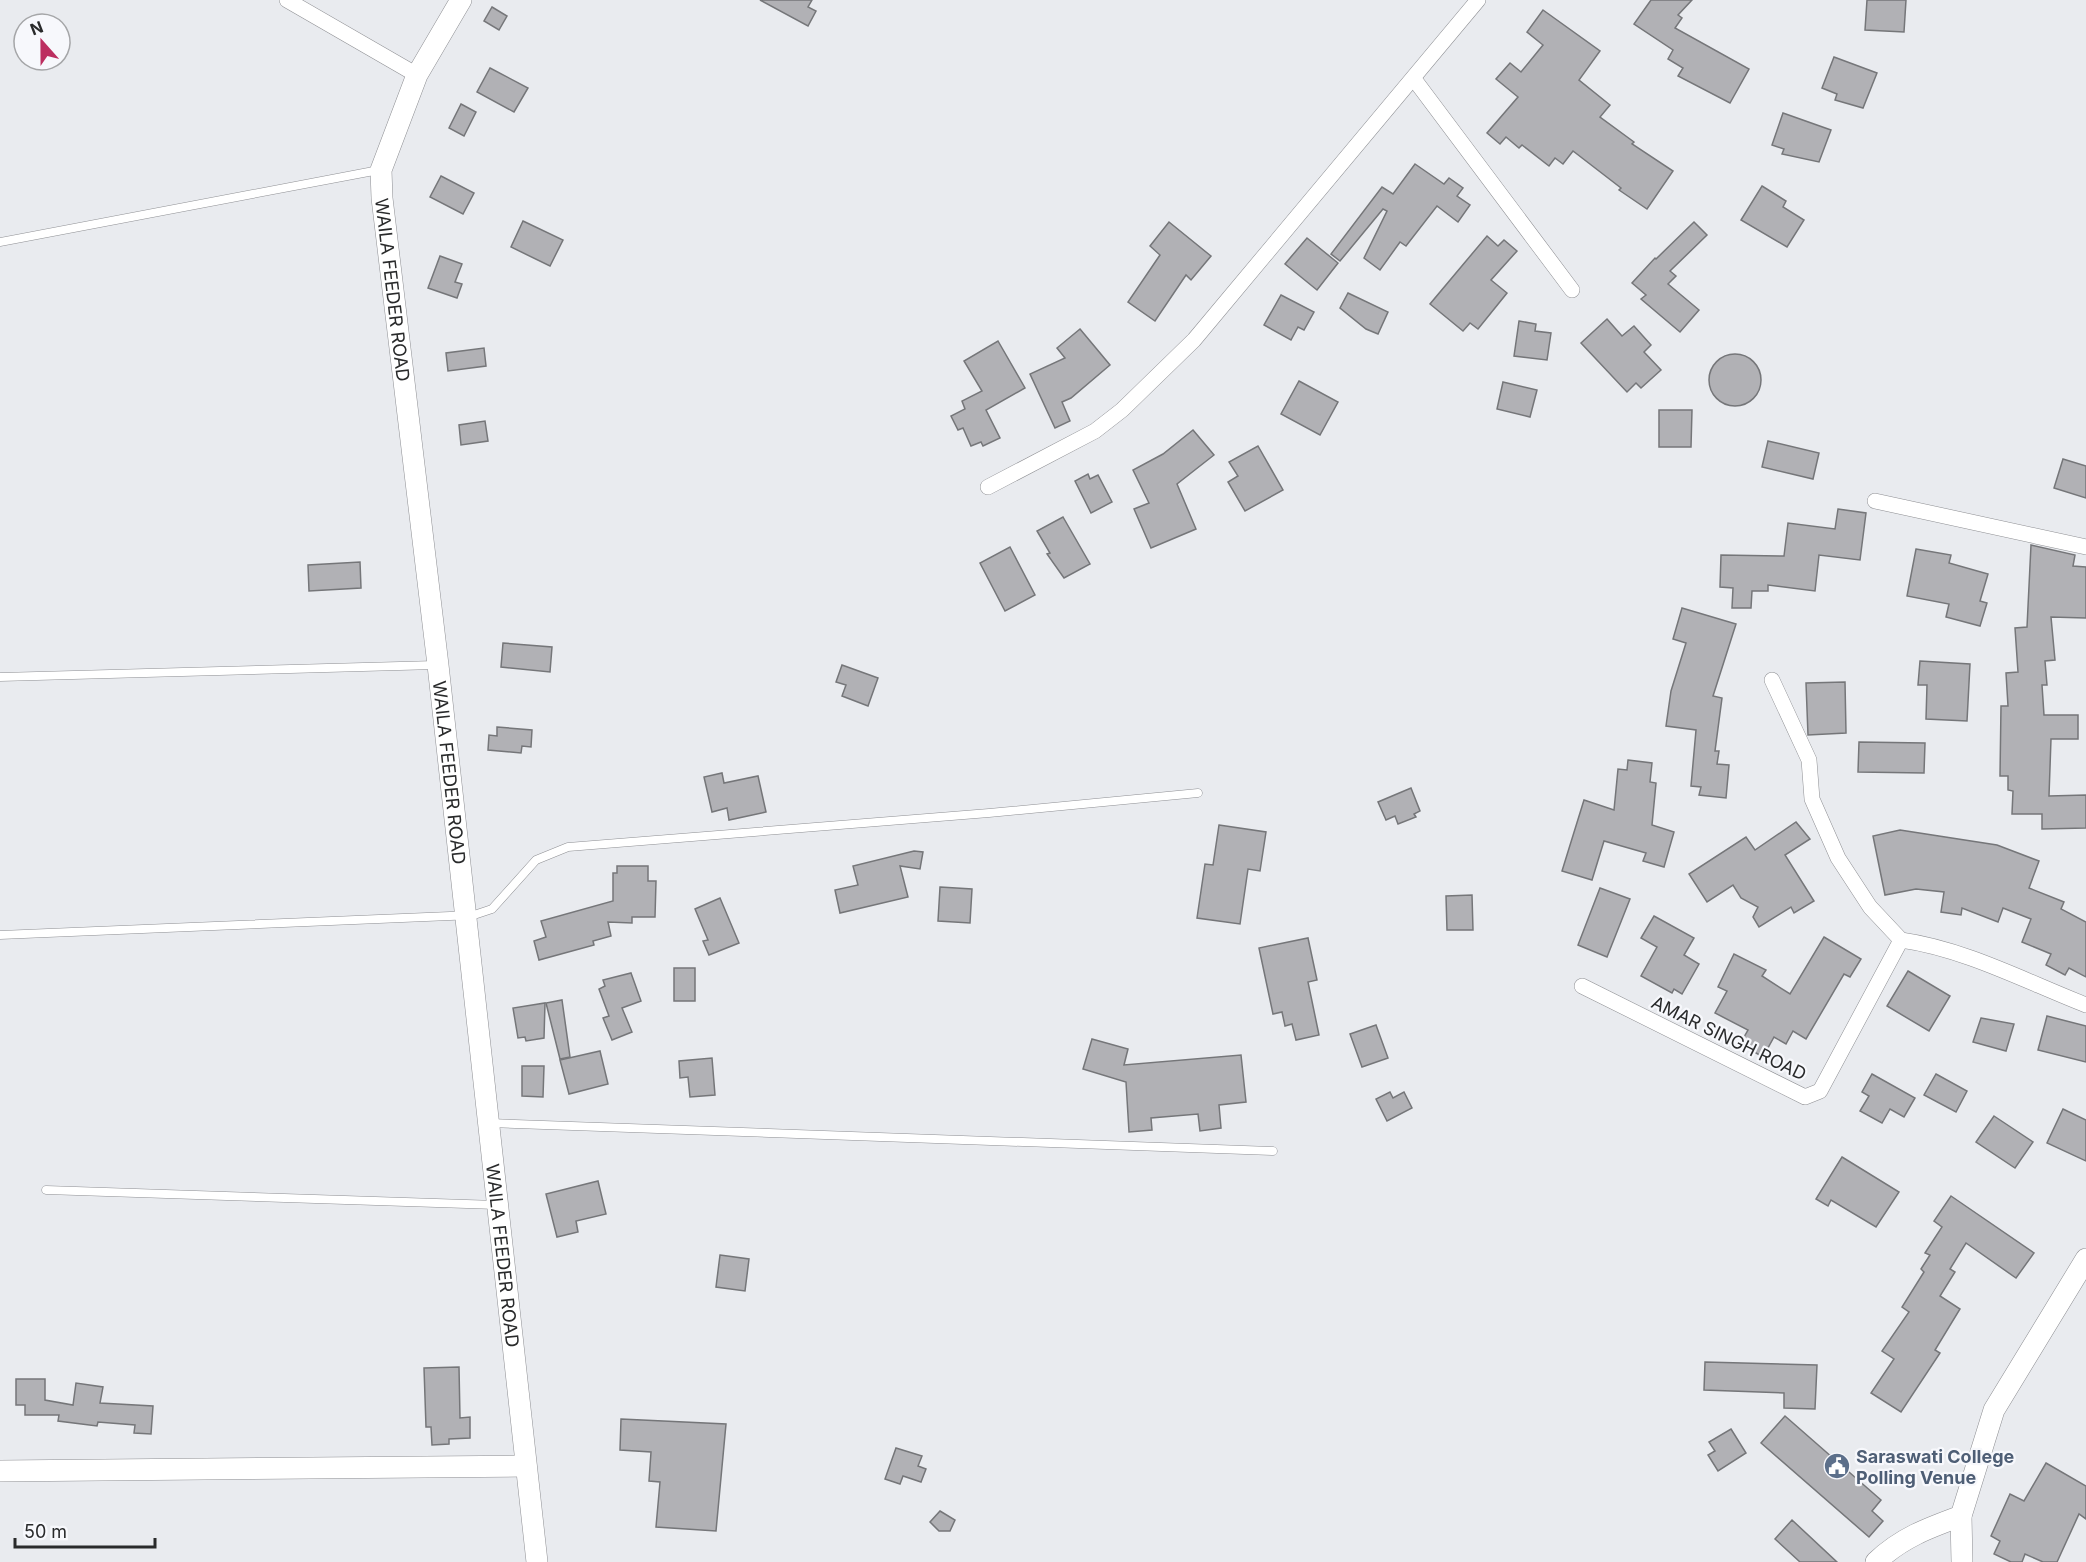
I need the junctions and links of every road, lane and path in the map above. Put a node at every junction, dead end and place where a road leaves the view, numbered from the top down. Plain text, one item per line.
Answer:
1 (287, 0) edge
2 (461, 0) edge
3 (1478, 0) edge
4 (417, 75) junction
5 (1414, 79) junction
6 (381, 170) junction
7 (0, 242) edge
8 (1572, 290) dead end
9 (988, 487) dead end
10 (1875, 501) dead end
11 (2086, 547) edge
12 (438, 665) junction
13 (0, 677) edge
14 (1772, 680) dead end
15 (1198, 793) dead end
16 (466, 916) junction
17 (0, 935) edge
18 (1901, 940) junction
19 (1582, 986) dead end
20 (2086, 1005) edge
21 (488, 1123) junction
22 (1273, 1151) dead end
23 (46, 1190) dead end
24 (498, 1205) junction
25 (2086, 1259) edge
26 (526, 1466) junction
27 (0, 1471) edge
28 (1960, 1516) junction
29 (537, 1562) edge
30 (1876, 1562) edge
31 (1962, 1562) edge

1 - 4 street
2 - 4 street, WAILA FEEDER ROAD
3 - 5 street
4 - 6 street, WAILA FEEDER ROAD
5 - 8 street
5 - 9 street
6 - 7 lane
6 - 12 street, WAILA FEEDER ROAD
10 - 11 street
12 - 13 lane
12 - 16 street, WAILA FEEDER ROAD
14 - 18 street
15 - 16 lane
16 - 17 lane
16 - 21 street, WAILA FEEDER ROAD
18 - 19 street, AMAR SINGH ROAD
18 - 20 street
21 - 22 lane
21 - 24 street, WAILA FEEDER ROAD
23 - 24 lane
24 - 26 street, WAILA FEEDER ROAD
25 - 28 street
26 - 27 street
26 - 29 street, WAILA FEEDER ROAD
28 - 30 street
28 - 31 street

